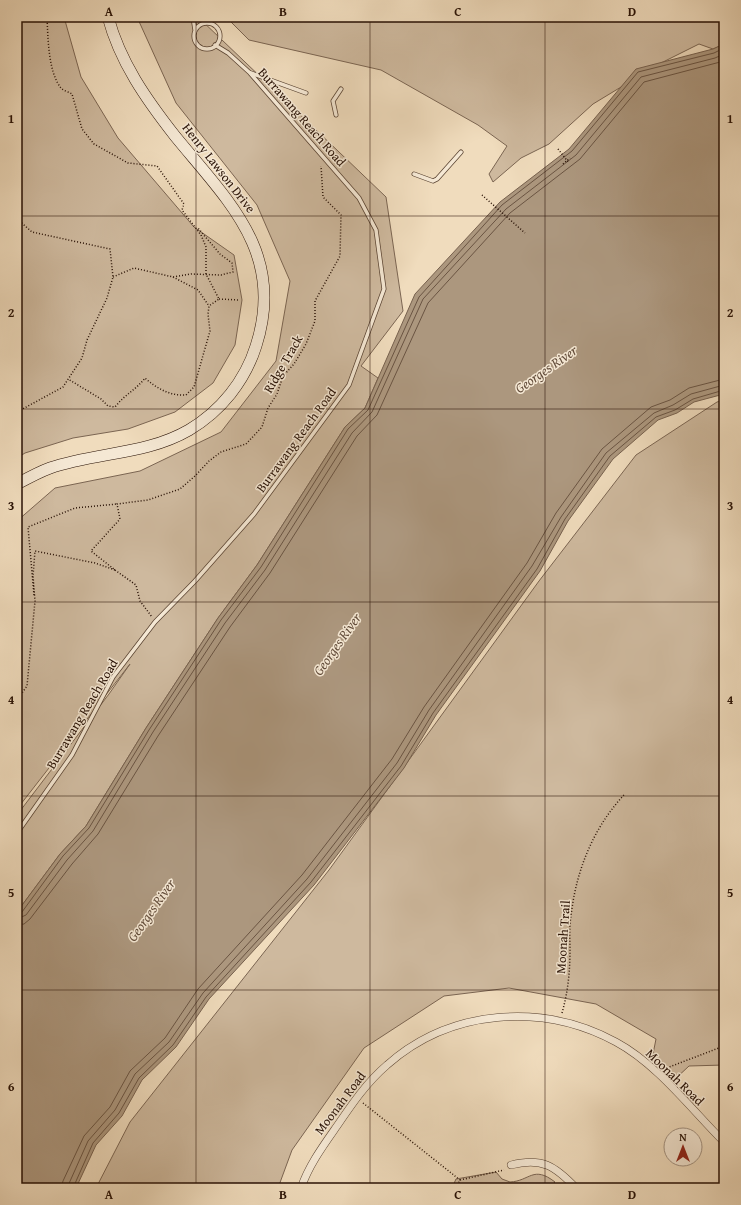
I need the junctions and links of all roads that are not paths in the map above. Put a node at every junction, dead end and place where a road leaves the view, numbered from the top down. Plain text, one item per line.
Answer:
1 (108, 17) edge
2 (193, 17) edge
3 (204, 17) edge
4 (207, 23) junction
5 (195, 30) junction
6 (215, 45) junction
7 (250, 73) junction
8 (341, 90) dead end
9 (306, 93) dead end
10 (336, 115) dead end
11 (461, 152) dead end
12 (414, 174) dead end
13 (17, 484) edge
14 (17, 833) edge
15 (724, 1142) edge
16 (511, 1165) road end
17 (301, 1188) edge
18 (576, 1188) edge

1 - 13 main road, Henry Lawson Drive
2 - 5 lane
3 - 4 lane
4 - 5 lane
4 - 6 lane
5 - 6 lane
6 - 7 lane, Burrawang Reach Road
7 - 9 lane
7 - 14 lane, Burrawang Reach Road
8 - 10 lane
11 - 12 lane
15 - 17 street, Moonah Road
16 - 18 street

